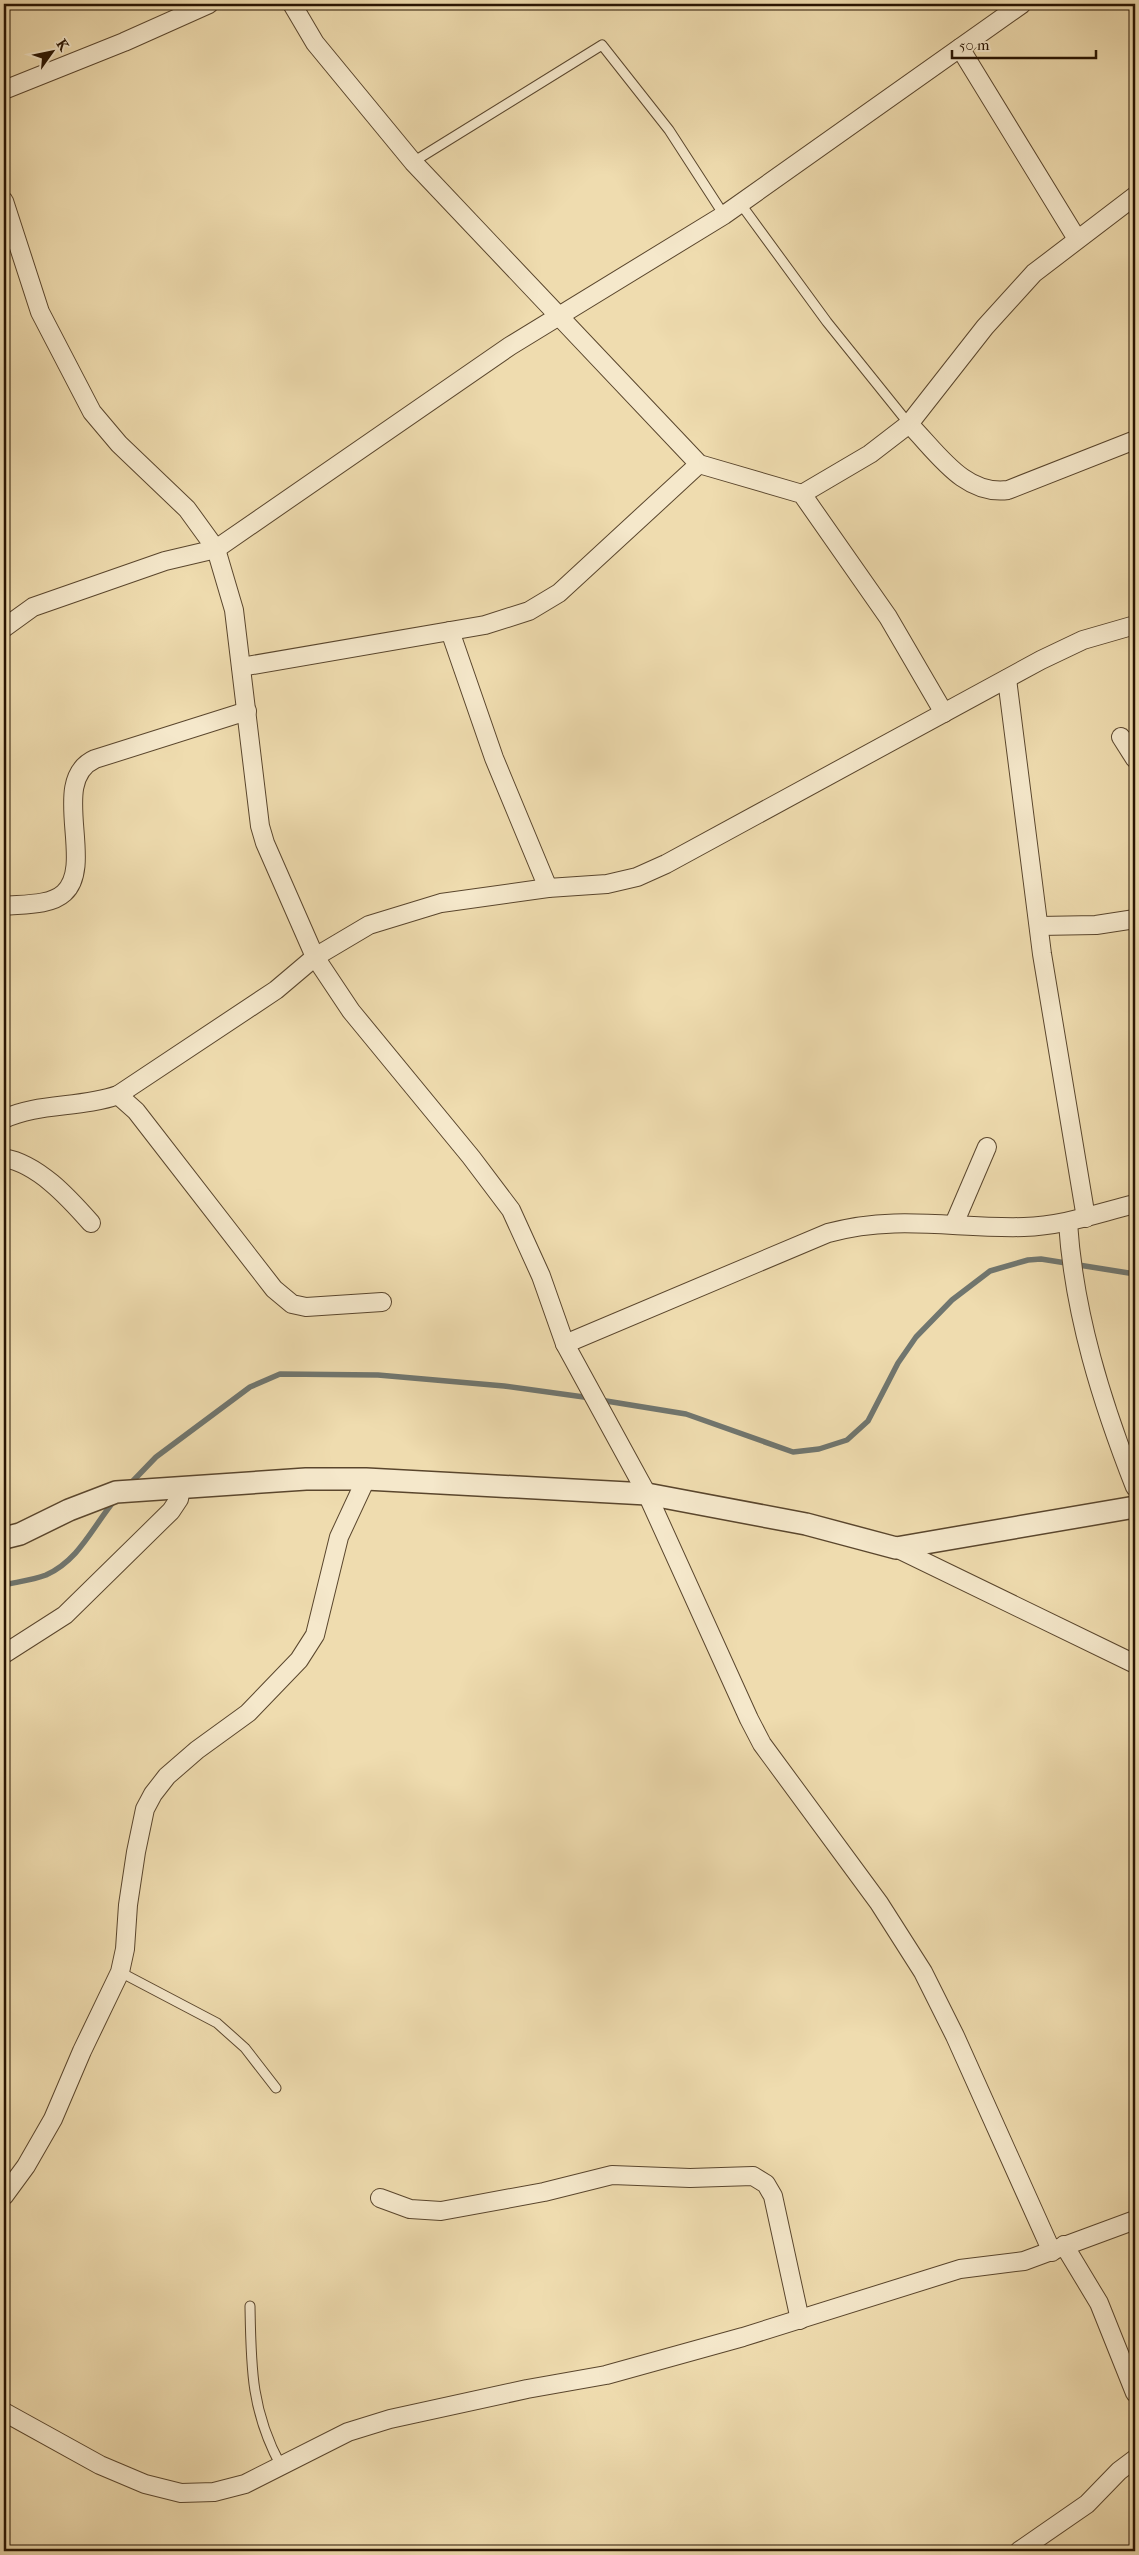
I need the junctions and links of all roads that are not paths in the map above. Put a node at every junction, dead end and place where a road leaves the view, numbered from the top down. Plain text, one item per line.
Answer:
1 (209, 4) edge
2 (292, 4) edge
3 (1022, 4) edge
4 (960, 48) junction
5 (4, 90) edge
6 (413, 162) junction
7 (1135, 196) edge
8 (4, 201) edge
9 (740, 203) junction
10 (724, 214) junction
11 (1077, 239) junction
12 (560, 315) junction
13 (909, 424) junction
14 (1135, 440) edge
15 (699, 464) junction
16 (802, 494) junction
17 (216, 549) junction
18 (1135, 625) edge
19 (4, 628) edge
20 (450, 631) junction
21 (241, 667) junction
22 (1007, 679) junction
23 (246, 711) junction
24 (944, 713) junction
25 (1122, 737) dead end
26 (1135, 759) edge
27 (548, 888) junction
28 (4, 906) edge
29 (1135, 919) edge
30 (1039, 926) junction
31 (315, 956) junction
32 (118, 1095) junction
33 (4, 1119) edge
34 (987, 1147) dead end
35 (4, 1158) edge
36 (1135, 1204) edge
37 (1086, 1218) junction
38 (91, 1223) dead end
39 (1068, 1223) junction
40 (954, 1224) junction
41 (382, 1302) dead end
42 (565, 1344) junction
43 (366, 1479) junction
44 (1135, 1487) edge
45 (173, 1488) junction
46 (647, 1494) junction
47 (1135, 1507) edge
48 (4, 1538) edge
49 (896, 1548) junction
50 (4, 1654) edge
51 (1135, 1664) edge
52 (120, 1972) junction
53 (276, 2088) dead end
54 (4, 2196) edge
55 (380, 2198) dead end
56 (1135, 2220) edge
57 (1058, 2249) junction
58 (250, 2306) dead end
59 (800, 2320) junction
60 (1135, 2393) edge
61 (4, 2412) edge
62 (1135, 2460) edge
63 (281, 2466) junction
64 (1019, 2551) edge

1 - 5 street
2 - 6 street
3 - 4 street
4 - 9 street
4 - 11 street
6 - 10 lane
6 - 12 street
7 - 11 street
8 - 17 street
9 - 10 street
9 - 13 lane
10 - 12 street
11 - 13 street
12 - 15 street
12 - 17 street
13 - 14 street
13 - 16 street
15 - 16 street
15 - 20 street
16 - 24 street
17 - 19 street
17 - 21 street
18 - 22 street
20 - 21 street
20 - 27 street
21 - 23 street
22 - 24 street
22 - 30 street
23 - 28 street
23 - 31 street
24 - 27 street
25 - 26 street
27 - 31 street
29 - 30 street
30 - 37 street
31 - 32 street
31 - 42 street
32 - 33 street
32 - 41 street
34 - 40 street
35 - 38 street
36 - 37 street
37 - 39 street
39 - 40 street
39 - 44 street
40 - 42 street
42 - 46 street
43 - 45 street
43 - 46 street
43 - 52 street
45 - 48 street
45 - 50 street
46 - 49 street
46 - 57 street
47 - 49 street
49 - 51 street
52 - 53 lane
52 - 54 street
55 - 59 street
56 - 57 street
57 - 59 street
57 - 60 street
58 - 63 lane
59 - 63 street
61 - 63 street
62 - 64 street

